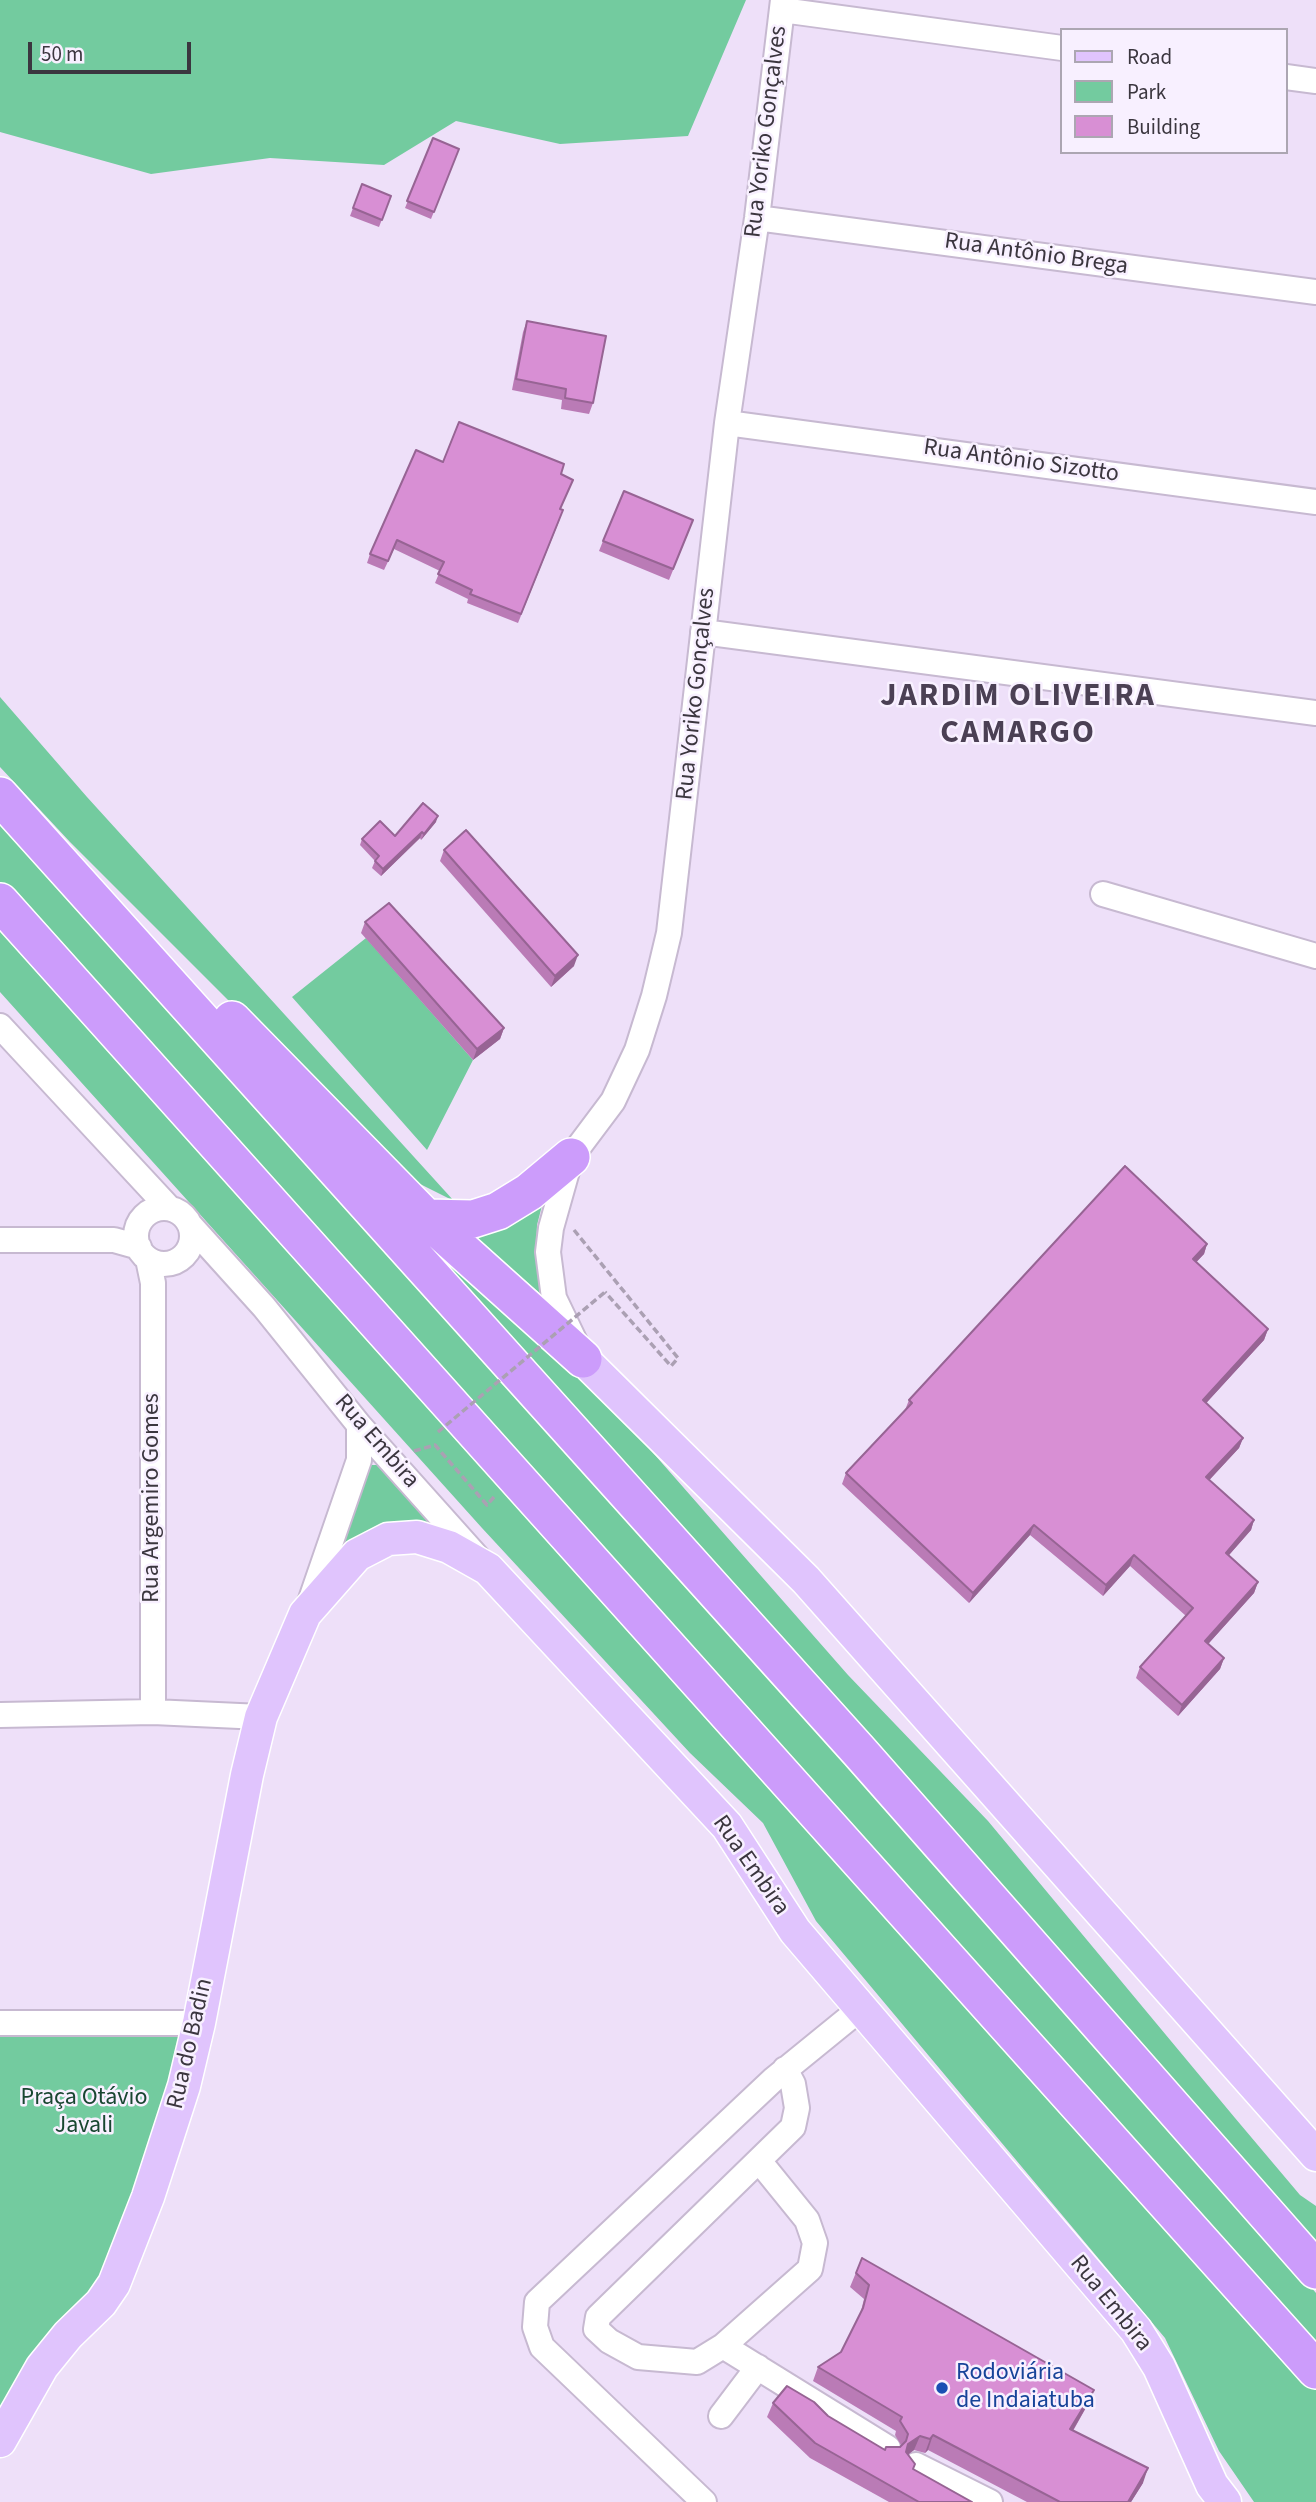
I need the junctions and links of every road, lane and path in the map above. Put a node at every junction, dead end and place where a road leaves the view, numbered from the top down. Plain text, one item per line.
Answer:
1 (782, 5) edge
2 (1060, 48) edge
3 (1288, 77) edge
4 (1316, 81) edge
5 (757, 218) junction
6 (1316, 292) edge
7 (727, 423) junction
8 (1316, 502) edge
9 (703, 632) junction
10 (1316, 713) edge
11 (0, 796) edge
12 (1103, 894) dead end
13 (92, 899) junction
14 (0, 902) edge
15 (1316, 956) edge
16 (0, 1026) edge
17 (571, 1157) junction
18 (555, 1206) junction
19 (426, 1218) junction
20 (190, 1225) junction
21 (0, 1240) edge
22 (155, 1245) junction
23 (225, 1267) junction
24 (583, 1359) junction
25 (359, 1425) junction
26 (446, 1441) dead end
27 (435, 1445) dead end
28 (487, 1489) dead end
29 (488, 1569) junction
30 (305, 1614) junction
31 (153, 1712) junction
32 (0, 1715) edge
33 (261, 1717) junction
34 (860, 2009) junction
35 (0, 2023) edge
36 (199, 2023) junction
37 (785, 2069) junction
38 (1316, 2155) edge
39 (761, 2162) junction
40 (1316, 2270) edge
41 (723, 2346) junction
42 (758, 2367) junction
43 (1316, 2370) edge
44 (721, 2416) dead end
45 (0, 2441) edge
46 (888, 2448) edge
47 (916, 2465) edge
48 (704, 2502) edge
49 (990, 2502) edge
50 (1225, 2502) edge

1 - 2 street
1 - 5 street, Rua Yoriko Gonçalves
3 - 4 street
5 - 6 street, Rua Antônio Brega
5 - 7 street, Rua Yoriko Gonçalves
7 - 8 street, Rua Antônio Sizotto
7 - 9 street, Rua Yoriko Gonçalves
9 - 10 street
9 - 17 street, Rua Yoriko Gonçalves
11 - 13 highway
12 - 15 street
13 - 19 highway
13 - 40 highway
14 - 43 highway
16 - 22 street
17 - 18 street, Rua Yoriko Gonçalves
17 - 19 highway
18 - 24 street, Rua Yoriko Gonçalves
18 - 26 path, bridge
19 - 24 highway
20 - 22 street
20 - 22 street, Rua Embira
20 - 23 street, Rua Embira
21 - 22 street
22 - 23 street
22 - 31 street, Rua Argemiro Gomes
23 - 25 street, Rua Embira
24 - 38 main road
25 - 29 street, Rua Embira
25 - 30 street, Rua do Badin
27 - 28 path
29 - 30 main road, Rua do Badin
29 - 34 main road, Rua Embira
30 - 33 main road, Rua do Badin
31 - 32 street
31 - 33 street
33 - 36 main road, Rua do Badin
34 - 37 street
34 - 50 main road, Rua Embira
35 - 36 street
36 - 45 main road, Rua do Badin
37 - 39 street
37 - 48 street
39 - 41 street
39 - 41 street
41 - 42 street
42 - 44 street
42 - 46 street
47 - 49 street

